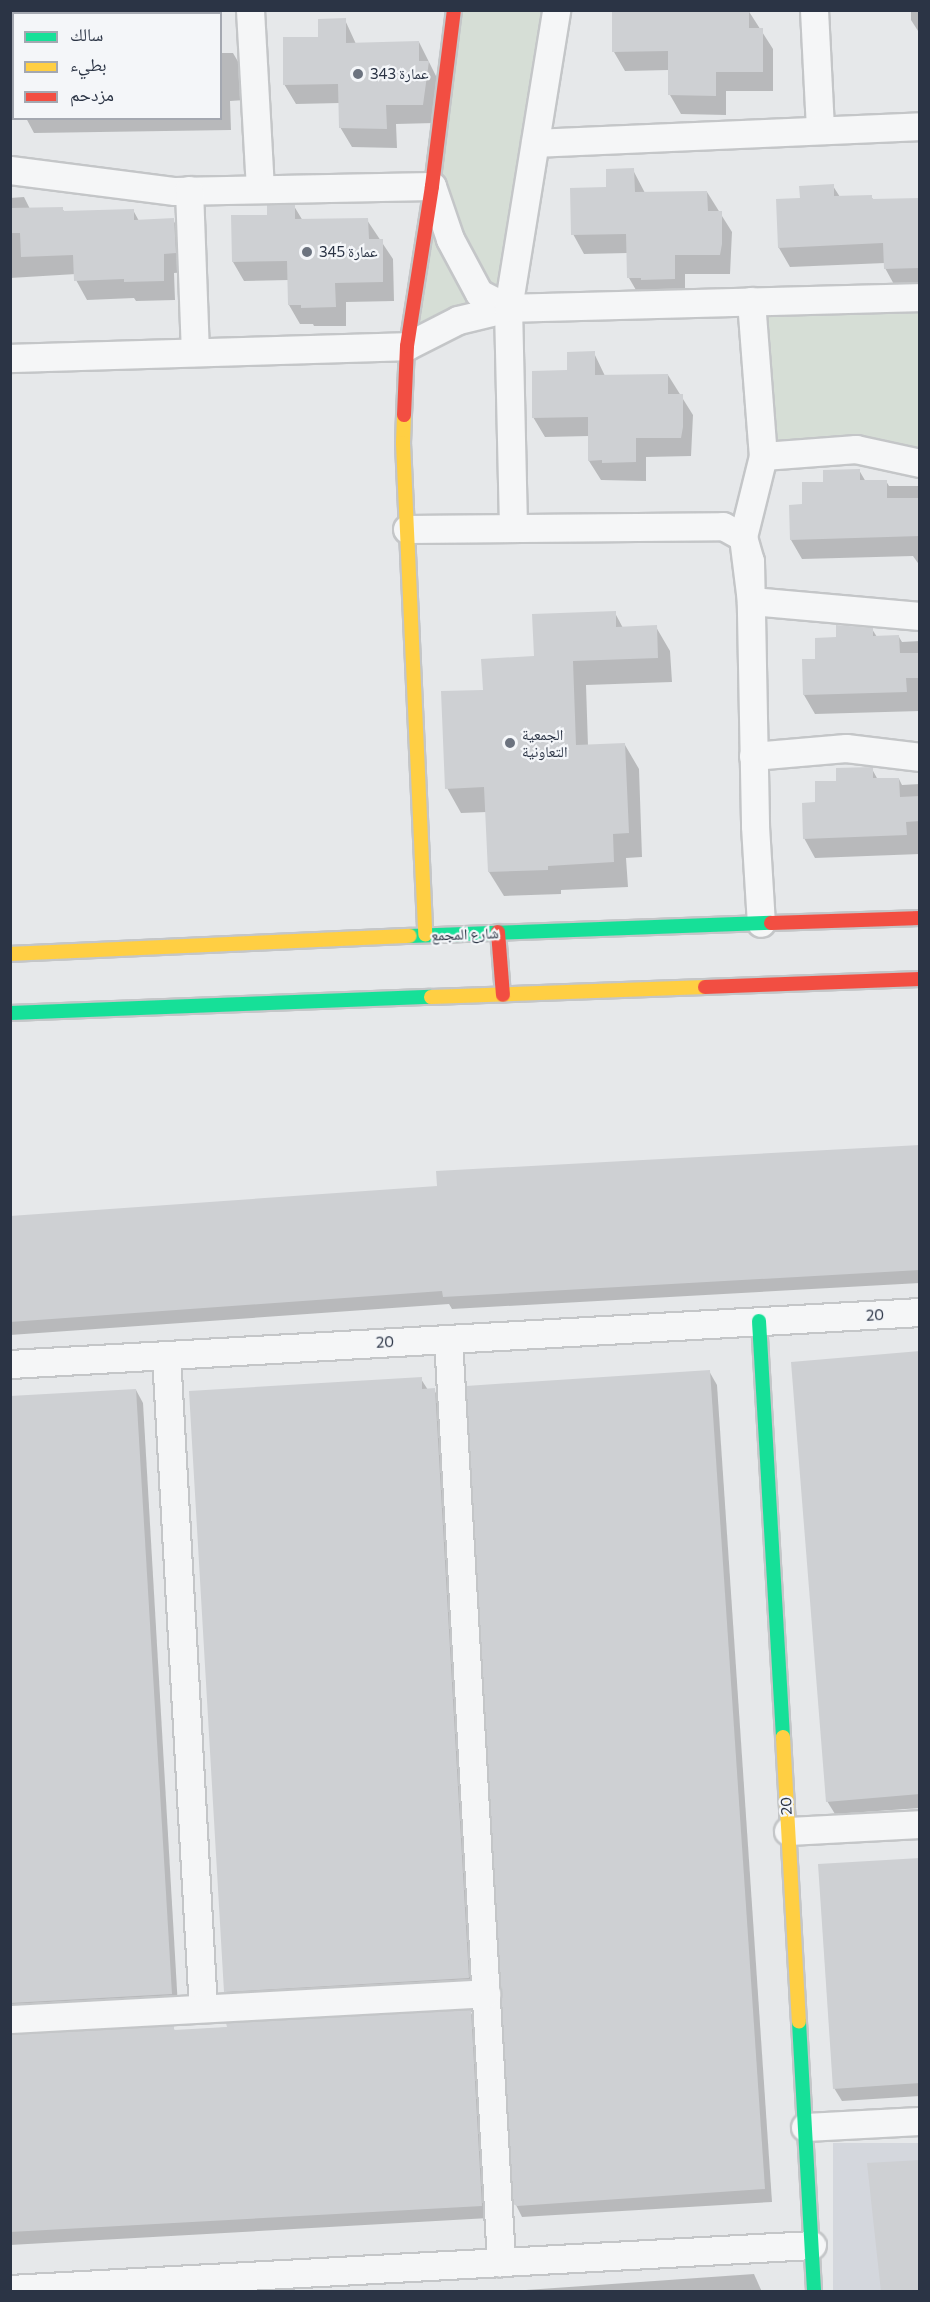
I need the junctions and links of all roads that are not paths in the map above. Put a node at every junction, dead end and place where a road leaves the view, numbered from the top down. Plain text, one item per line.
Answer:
1 (250, 10) edge
2 (454, 10) edge
3 (556, 10) edge
4 (814, 10) edge
5 (920, 126) edge
6 (820, 130) junction
7 (535, 143) junction
8 (10, 170) edge
9 (432, 186) junction
10 (260, 189) junction
11 (189, 190) junction
12 (920, 297) edge
13 (751, 301) junction
14 (508, 308) junction
15 (407, 346) junction
16 (195, 352) junction
17 (10, 357) edge
18 (763, 456) junction
19 (920, 463) edge
20 (513, 527) junction
21 (407, 529) junction
22 (743, 537) junction
23 (751, 601) junction
24 (920, 615) edge
25 (753, 756) junction
26 (920, 757) edge
27 (920, 918) edge
28 (761, 924) junction
29 (498, 932) junction
30 (425, 935) junction
31 (10, 954) edge
32 (920, 979) edge
33 (503, 995) junction
34 (10, 1013) edge
35 (920, 1312) edge
36 (759, 1321) junction
37 (448, 1339) junction
38 (166, 1355) junction
39 (10, 1364) edge
40 (920, 1824) edge
41 (788, 1831) junction
42 (486, 1992) junction
43 (203, 2008) junction
44 (10, 2019) edge
45 (920, 2121) edge
46 (805, 2127) junction
47 (812, 2245) junction
48 (501, 2262) junction
49 (10, 2289) edge
50 (814, 2292) edge

1 - 10 street
2 - 9 street
3 - 7 street
4 - 6 street
5 - 6 street
6 - 7 street
7 - 14 street
8 - 11 street
9 - 10 street
9 - 14 street
9 - 15 street
10 - 11 street
11 - 16 street
12 - 13 street
13 - 14 street
13 - 18 street
14 - 15 street
14 - 20 street
15 - 16 street
15 - 21 street
16 - 17 street
18 - 19 street
18 - 22 street
20 - 21 street
20 - 22 street
21 - 30 street
22 - 23 street
23 - 24 street
23 - 25 street
25 - 26 street
25 - 28 street
27 - 28 street, شارع المجمع
28 - 29 street, شارع المجمع
29 - 30 street, شارع المجمع
29 - 33 street
30 - 31 street, شارع المجمع
32 - 33 street
33 - 34 street
35 - 36 street, 20
36 - 37 street, 20
36 - 41 street, 20
37 - 38 street, 20
37 - 42 street
38 - 39 street, 20
38 - 43 street
40 - 41 street
41 - 46 street, 20
42 - 43 street
42 - 48 street
43 - 44 street
45 - 46 street
46 - 47 street, 20
47 - 48 street
47 - 50 street, 20
48 - 49 street

